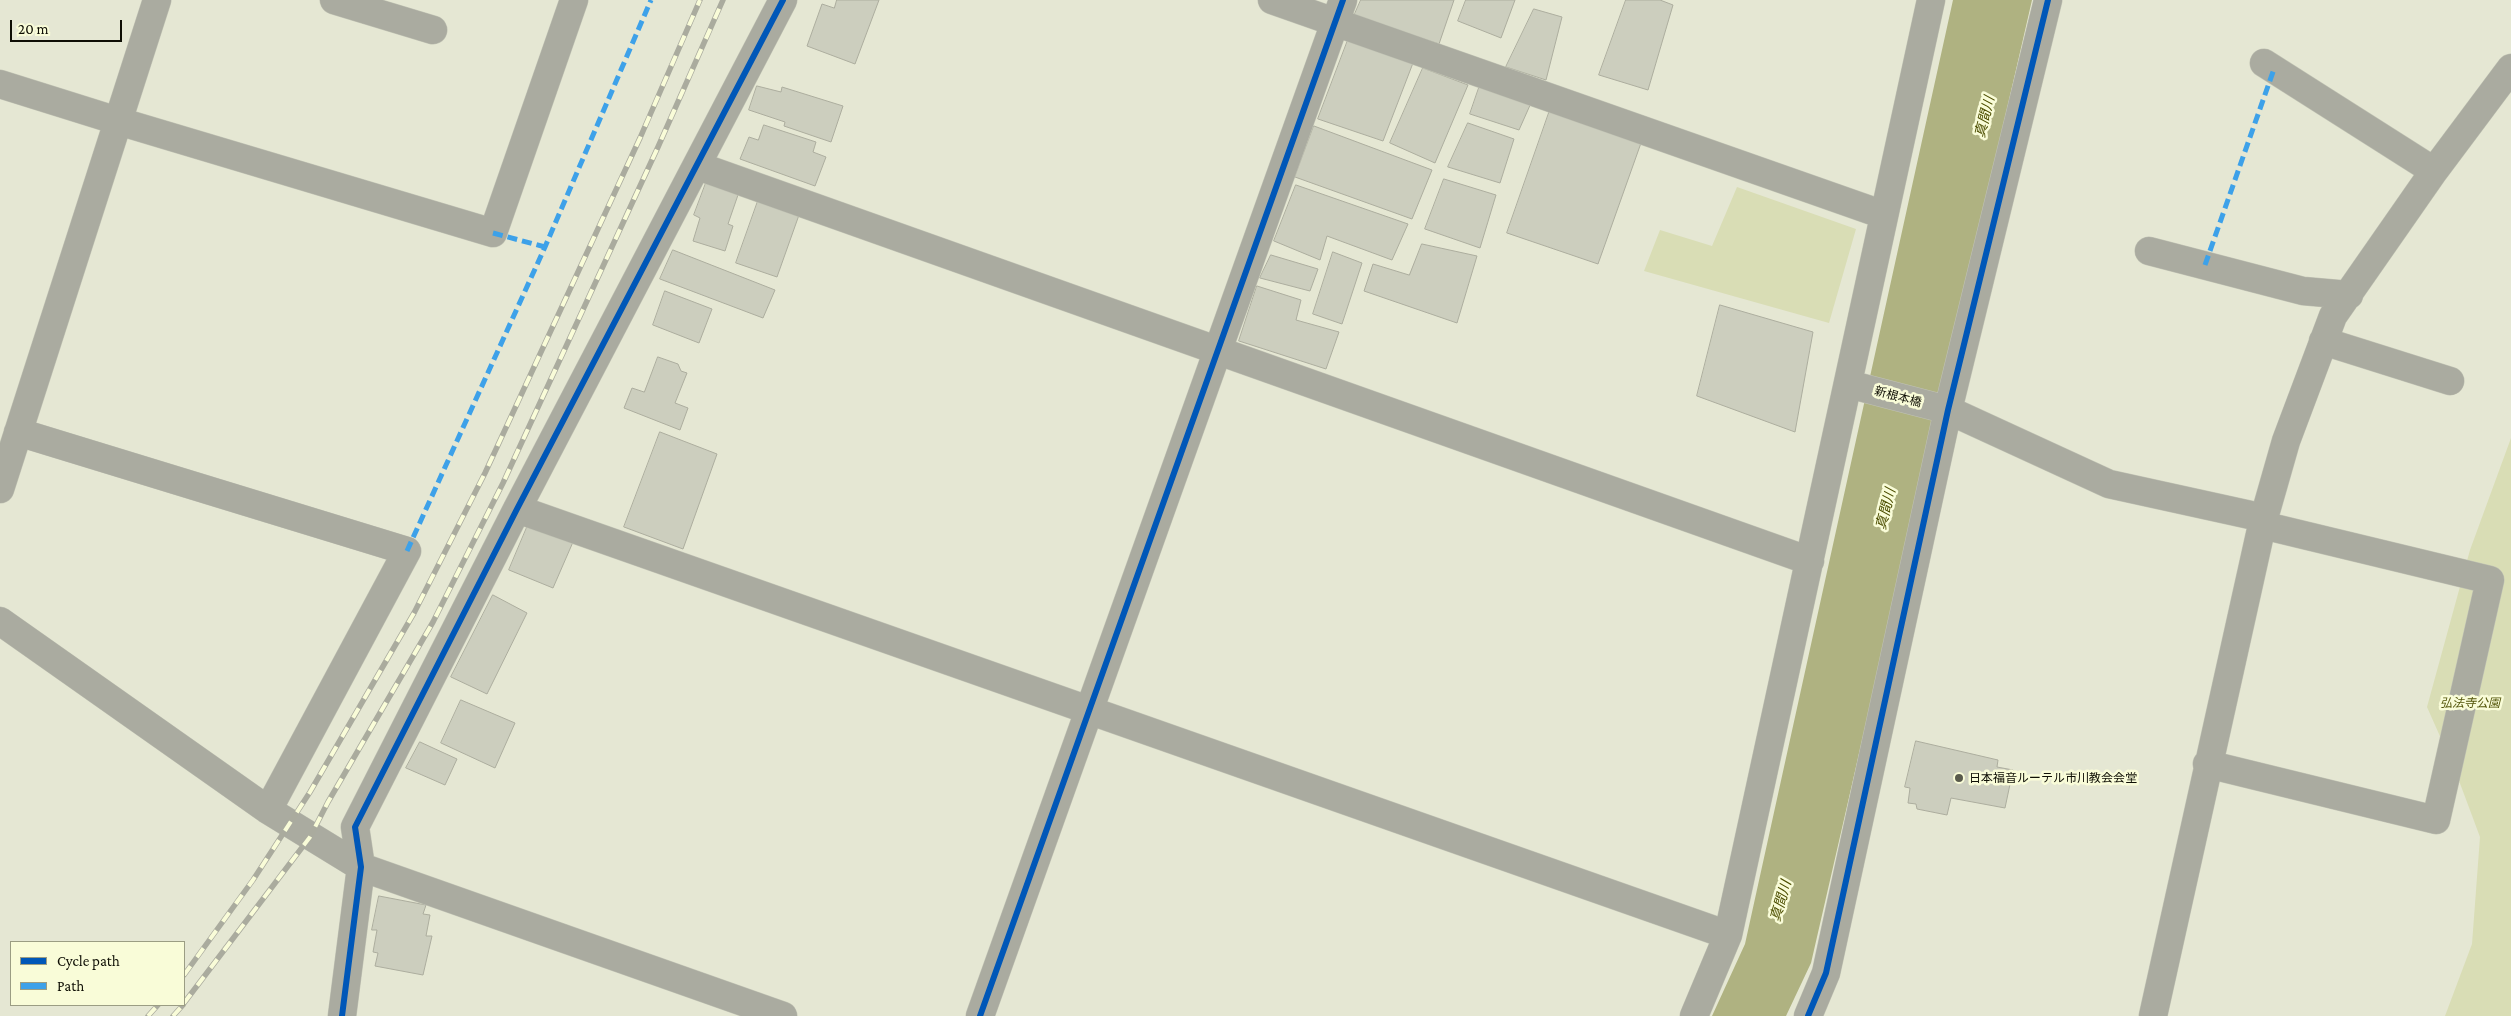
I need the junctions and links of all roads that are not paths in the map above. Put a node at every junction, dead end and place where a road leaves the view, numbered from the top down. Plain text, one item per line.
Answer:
1 (157, 0) edge
2 (334, 0) edge
3 (574, 0) edge
4 (783, 0) edge
5 (1272, 0) edge
6 (1931, 0) edge
7 (2048, 0) edge
8 (1339, 12) edge
9 (433, 30) dead end
10 (2264, 63) dead end
11 (2511, 68) edge
12 (0, 84) edge
13 (118, 121) junction
14 (698, 166) junction
15 (2434, 171) junction
16 (1884, 215) junction
17 (2149, 251) dead end
18 (2349, 295) junction
19 (2323, 340) junction
20 (1218, 351) junction
21 (2450, 381) dead end
22 (1848, 384) junction
23 (1948, 410) junction
24 (11, 434) edge
25 (0, 489) edge
26 (517, 509) junction
27 (2263, 521) junction
28 (1810, 561) junction
29 (0, 621) edge
30 (1089, 711) junction
31 (2207, 764) junction
32 (268, 810) junction
33 (361, 867) junction
34 (1728, 935) junction
35 (342, 1016) edge
36 (783, 1016) edge
37 (980, 1016) edge
38 (1694, 1016) edge
39 (1808, 1016) edge
40 (2153, 1016) edge

1 - 13 street
2 - 9 street
3 - 13 street
4 - 14 street
5 - 8 street
6 - 16 street
7 - 23 street
8 - 16 street
8 - 20 street
10 - 15 street
11 - 15 street
12 - 13 street
13 - 24 street
14 - 20 street
14 - 26 street
15 - 18 street
16 - 22 street
17 - 18 street
18 - 19 street
19 - 21 street
19 - 27 street
20 - 28 street
20 - 30 street
22 - 23 street, 新根本橋
22 - 28 street
23 - 27 street, 新根本橋
23 - 39 street
24 - 25 street
24 - 32 street
26 - 30 street
26 - 33 street
27 - 31 street
27 - 31 street, 新根本橋
28 - 34 street
29 - 32 street
30 - 34 street
30 - 37 street
31 - 40 street
32 - 33 street
33 - 35 street
33 - 36 street
34 - 38 street

